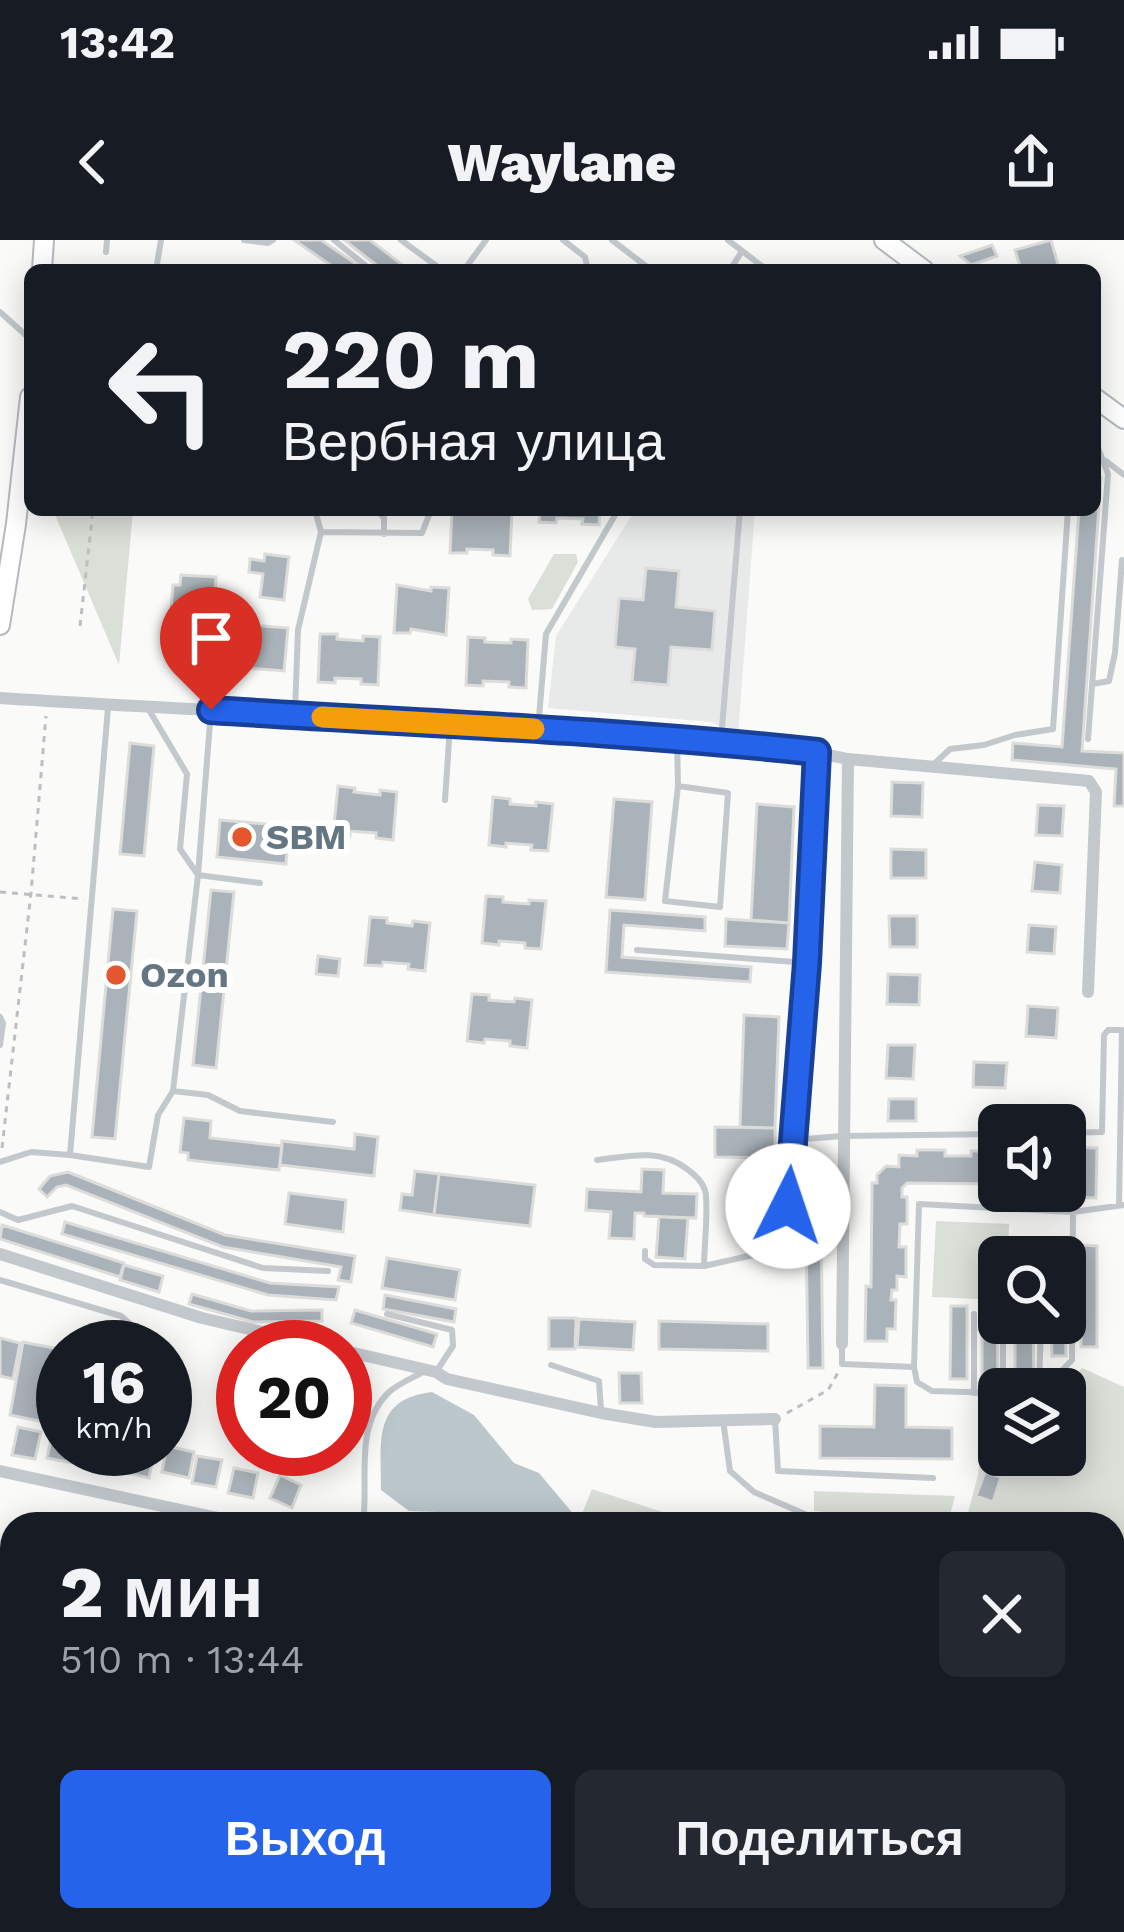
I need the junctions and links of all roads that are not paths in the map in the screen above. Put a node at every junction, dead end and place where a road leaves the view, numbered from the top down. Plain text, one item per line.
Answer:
1 (107, 240) edge
2 (244, 240) edge
3 (273, 240) edge
4 (334, 240) edge
5 (401, 240) edge
6 (562, 240) edge
7 (612, 240) edge
8 (728, 240) edge
9 (884, 240) edge
10 (742, 251) junction
11 (106, 252) dead end
12 (364, 264) edge
13 (434, 264) edge
14 (587, 264) edge
15 (643, 264) edge
16 (734, 264) edge
17 (759, 264) edge
18 (916, 264) edge
19 (0, 312) edge
20 (24, 334) edge
21 (24, 431) edge
22 (1101, 454) edge
23 (1103, 458) junction
24 (1124, 475) edge
25 (317, 516) edge
26 (382, 516) edge
27 (429, 516) edge
28 (615, 516) edge
29 (740, 516) edge
30 (1068, 516) edge
31 (8, 523) edge
32 (321, 532) junction
33 (384, 534) junction
34 (1122, 560) edge
35 (0, 625) edge
36 (1093, 684) junction
37 (0, 698) edge
38 (108, 704) junction
39 (146, 706) junction
40 (211, 710) junction
41 (295, 716) junction
42 (450, 722) junction
43 (538, 729) junction
44 (677, 739) junction
45 (1088, 739) dead end
46 (721, 742) junction
47 (817, 752) junction
48 (848, 759) junction
49 (930, 768) junction
50 (678, 786) junction
51 (445, 800) dead end
52 (198, 875) junction
53 (260, 883) dead end
54 (637, 950) dead end
55 (807, 963) junction
56 (1088, 992) dead end
57 (0, 1017) edge
58 (1123, 1030) edge
59 (0, 1045) edge
60 (172, 1091) junction
61 (333, 1122) dead end
62 (1086, 1132) edge
63 (978, 1134) edge
64 (842, 1136) junction
65 (792, 1141) junction
66 (70, 1155) junction
67 (597, 1160) dead end
68 (0, 1162) edge
69 (1122, 1205) edge
70 (978, 1207) edge
71 (1086, 1210) edge
72 (0, 1212) edge
73 (1073, 1212) edge
74 (645, 1251) dead end
75 (0, 1255) edge
76 (704, 1266) junction
77 (328, 1271) dead end
78 (0, 1280) edge
79 (387, 1314) dead end
80 (974, 1314) dead end
81 (126, 1320) edge
82 (216, 1321) edge
83 (842, 1344) joint
84 (372, 1357) edge
85 (551, 1365) dead end
86 (914, 1367) junction
87 (1064, 1368) edge
88 (431, 1371) junction
89 (974, 1393) junction
90 (978, 1393) edge
91 (601, 1413) junction
92 (723, 1420) junction
93 (775, 1420) joint
94 (0, 1471) edge
95 (933, 1478) dead end
96 (190, 1512) edge
97 (364, 1512) edge
98 (800, 1512) edge

1 - 11 lane
2 - 3 lane
4 - 12 lane
5 - 13 lane
6 - 14 lane
7 - 15 lane
8 - 10 lane
9 - 18 main road
10 - 16 lane
10 - 17 lane
19 - 20 lane
21 - 31 main road
22 - 23 lane
23 - 24 lane
23 - 36 lane
25 - 32 lane
26 - 33 lane
27 - 33 lane
28 - 43 lane
29 - 46 lane
30 - 49 lane
31 - 35 main road
32 - 33 lane
32 - 41 lane
34 - 36 lane
36 - 45 lane
37 - 38 street
38 - 39 street
38 - 66 lane
39 - 40 street
39 - 52 lane
40 - 41 street
40 - 52 lane
41 - 42 street
42 - 43 street
42 - 51 lane
43 - 44 street
44 - 46 street
44 - 50 lane
46 - 47 street
47 - 48 street
47 - 55 lane
48 - 49 street
48 - 64 street
49 - 56 street
50 - 50 lane
52 - 53 lane
52 - 60 lane
54 - 55 lane
55 - 65 lane
57 - 59 lane
58 - 62 lane
58 - 69 lane
60 - 61 lane
60 - 66 lane
63 - 64 lane
64 - 65 lane
64 - 83 street
65 - 76 lane
66 - 68 lane
67 - 76 lane
69 - 71 lane
70 - 86 lane
72 - 77 lane
73 - 87 lane
74 - 76 lane
75 - 82 street
78 - 81 lane
79 - 88 lane
80 - 89 lane
83 - 86 lane
84 - 88 street
85 - 91 lane
86 - 89 lane
88 - 91 street
88 - 97 lane
89 - 90 lane
91 - 92 street
92 - 93 street
92 - 98 lane
93 - 95 lane
94 - 96 street

